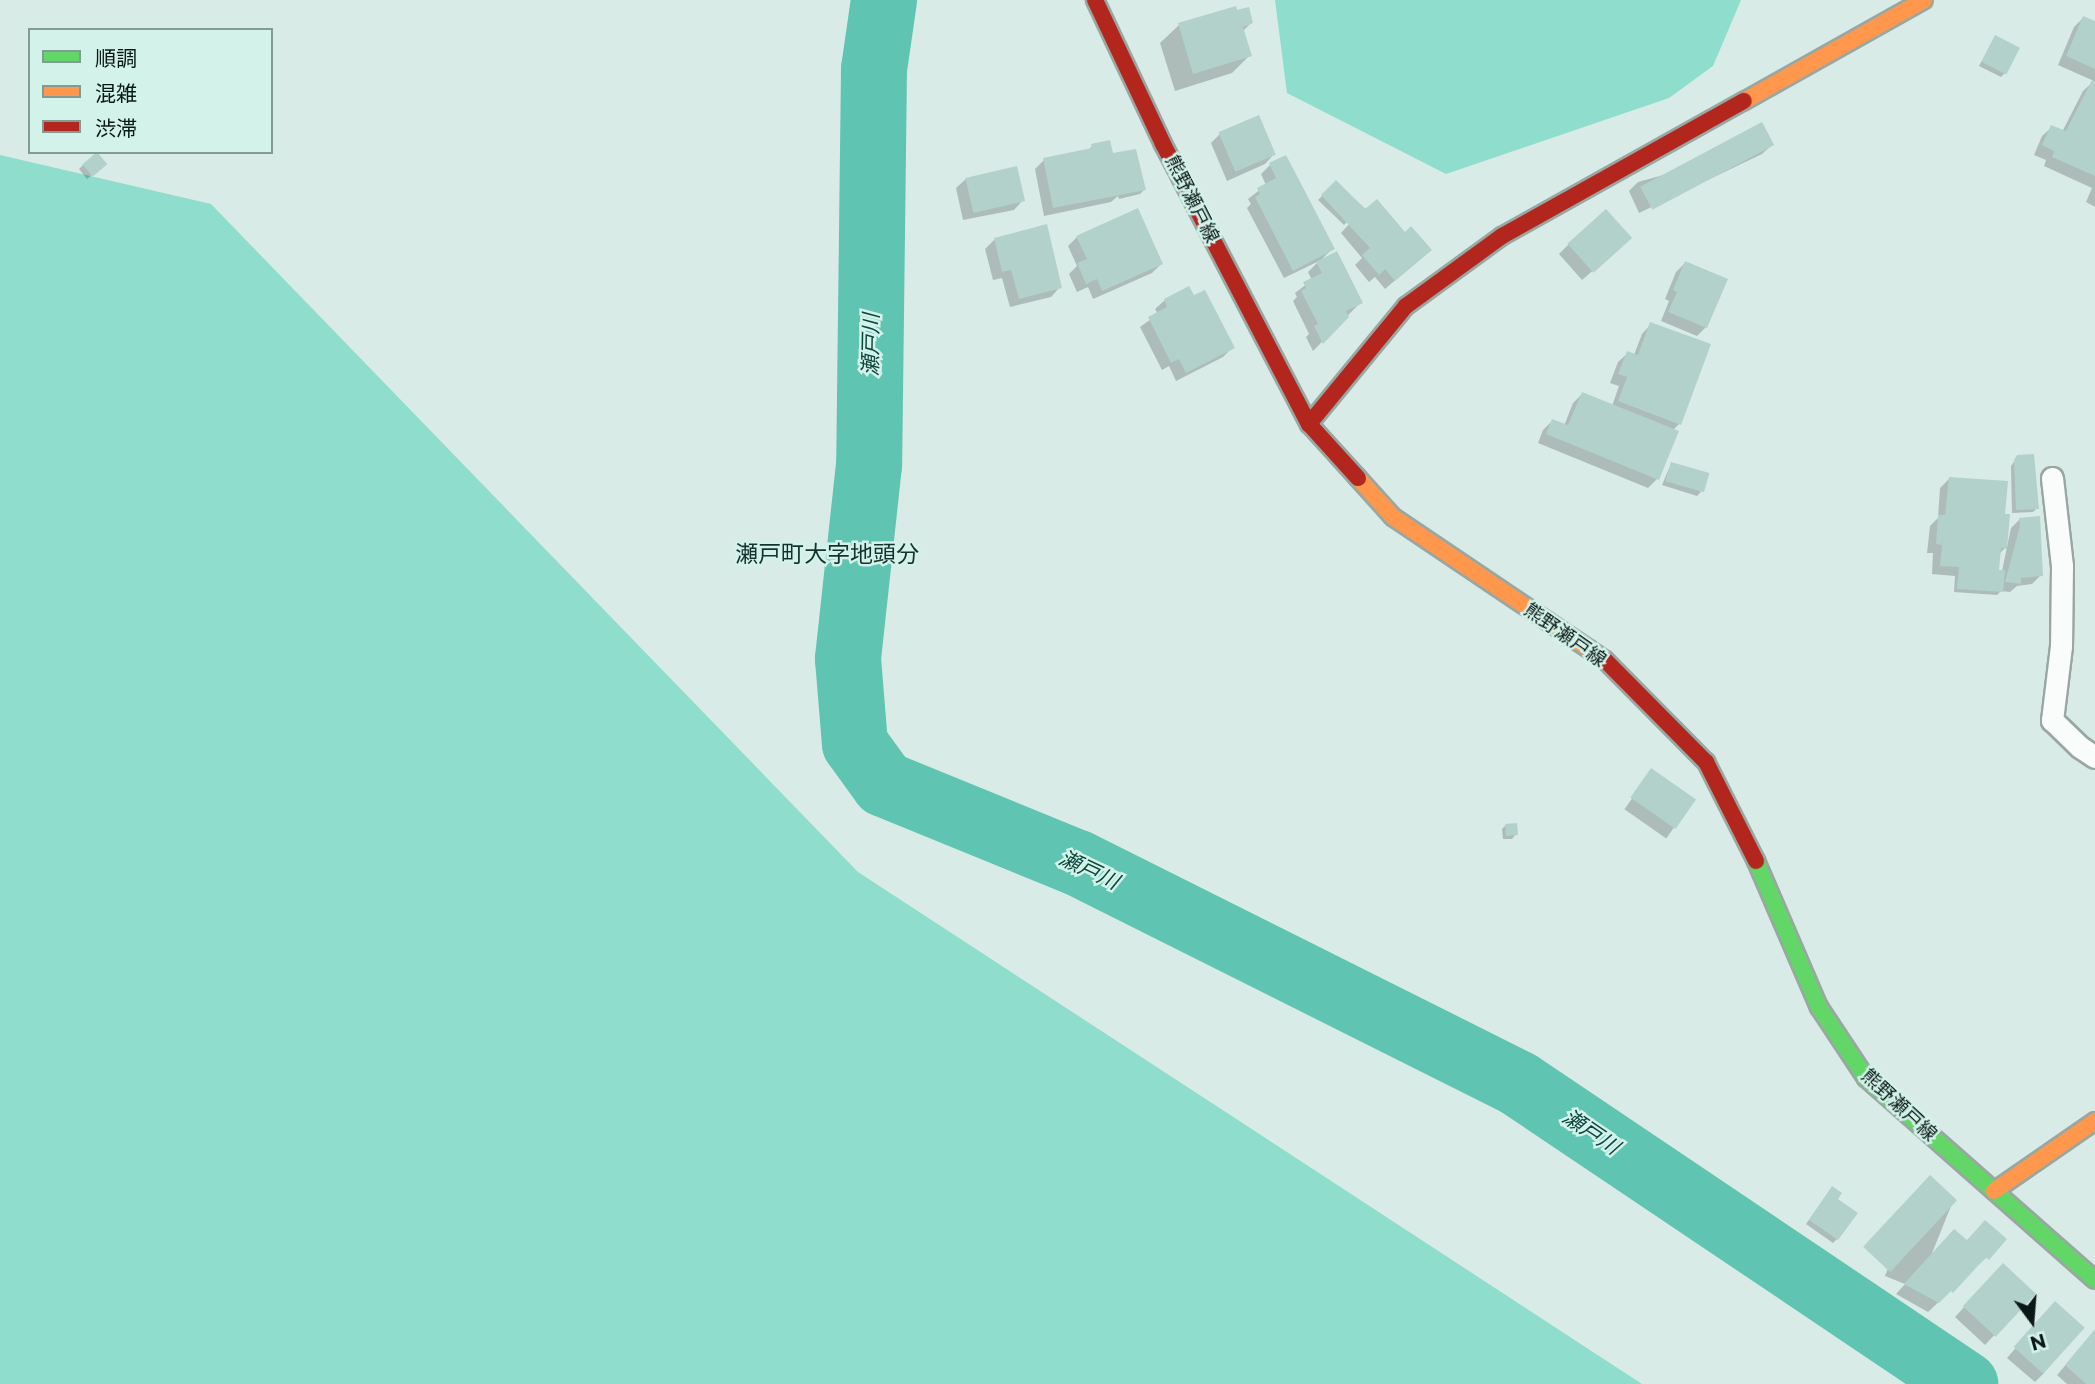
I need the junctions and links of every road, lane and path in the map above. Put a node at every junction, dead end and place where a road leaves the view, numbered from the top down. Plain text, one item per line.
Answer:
1 (1095, 0) edge
2 (1924, 0) edge
3 (1309, 424) junction
4 (2052, 478) dead end
5 (2095, 757) edge
6 (2095, 1121) edge
7 (1994, 1191) junction
8 (2095, 1280) edge

1 - 3 main road, 熊野瀬戸線
2 - 3 main road
3 - 7 main road, 熊野瀬戸線
4 - 5 lane
6 - 7 main road
7 - 8 main road, 熊野瀬戸線

